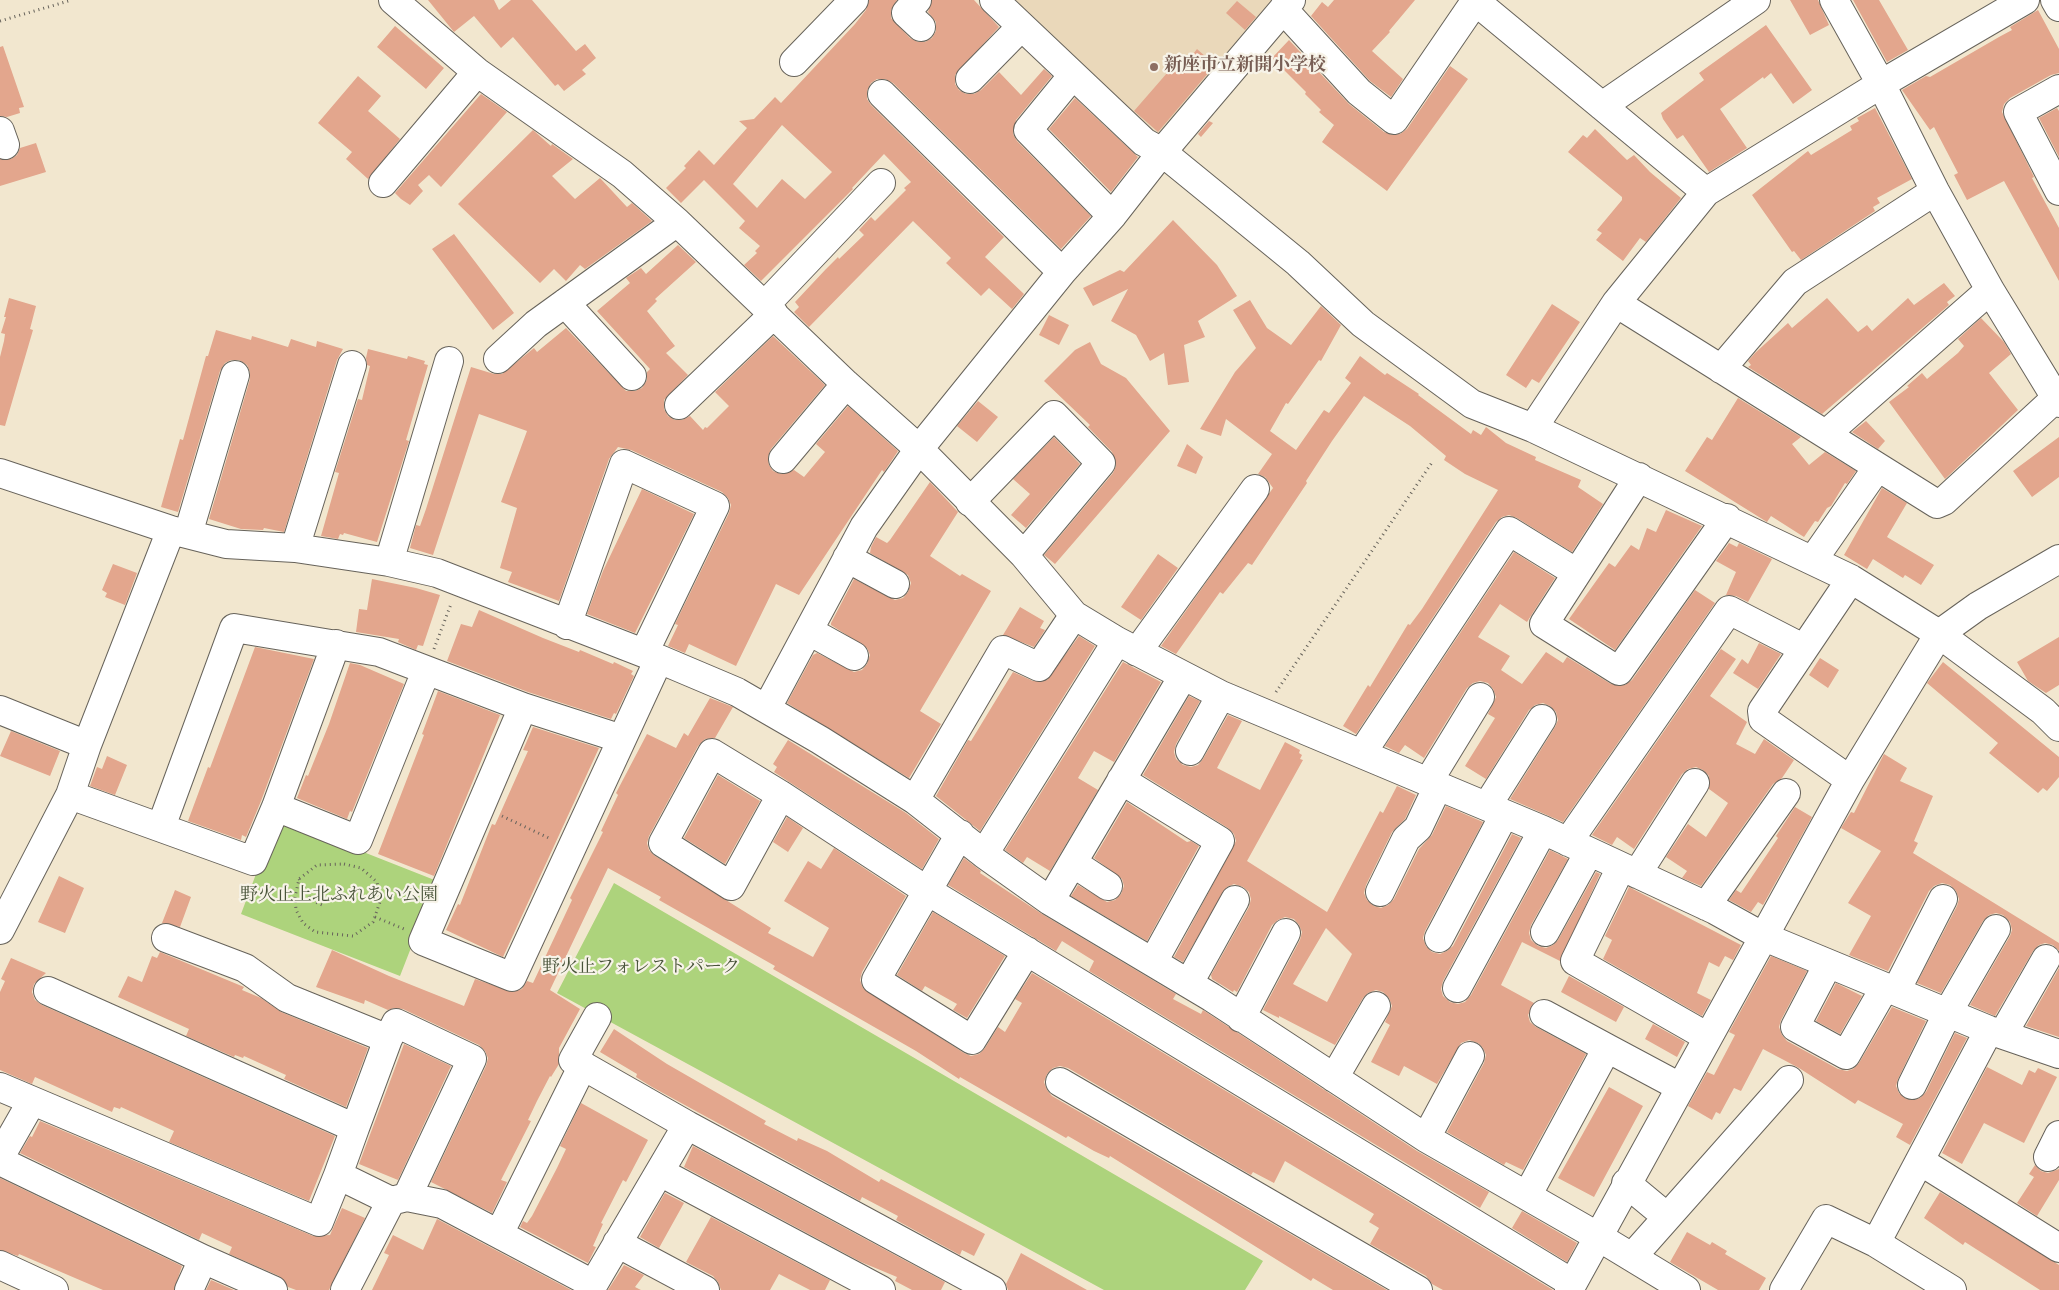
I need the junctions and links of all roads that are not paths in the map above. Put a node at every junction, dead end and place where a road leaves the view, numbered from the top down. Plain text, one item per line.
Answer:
1 (393, 0) edge
2 (854, 0) edge
3 (916, 0) edge
4 (994, 0) edge
5 (1475, 0) edge
6 (1756, 0) edge
7 (1834, 0) edge
8 (2025, 0) edge
9 (2055, 0) edge
10 (1287, 5) edge
11 (2059, 7) edge
12 (921, 27) dead end
13 (1021, 27) junction
14 (794, 62) dead end
15 (477, 72) junction
16 (1073, 75) junction
17 (970, 80) dead end
18 (1881, 84) junction
19 (2059, 89) edge
20 (882, 94) dead end
21 (1602, 106) junction
22 (1162, 152) junction
23 (383, 183) dead end
24 (881, 183) dead end
25 (1935, 191) junction
26 (2059, 191) edge
27 (1706, 192) junction
28 (1112, 216) junction
29 (677, 222) junction
30 (1062, 272) junction
31 (1990, 290) junction
32 (565, 303) junction
33 (1616, 303) junction
34 (770, 309) junction
35 (498, 359) dead end
36 (449, 361) dead end
37 (352, 365) dead end
38 (1721, 369) junction
39 (235, 375) dead end
40 (632, 376) dead end
41 (846, 384) junction
42 (2058, 401) edge
43 (679, 404) dead end
44 (1533, 428) junction
45 (1826, 434) junction
46 (919, 449) junction
47 (783, 459) dead end
48 (1877, 468) junction
49 (0, 473) edge
50 (1639, 477) junction
51 (1255, 490) dead end
52 (970, 502) junction
53 (1727, 518) junction
54 (179, 532) junction
55 (295, 548) junction
56 (1024, 555) junction
57 (847, 558) junction
58 (2059, 559) edge
59 (1813, 560) junction
60 (390, 562) junction
61 (1577, 574) junction
62 (1851, 579) junction
63 (895, 584) dead end
64 (1074, 615) junction
65 (567, 625) junction
66 (808, 630) junction
67 (1939, 634) junction
68 (336, 644) junction
69 (1127, 646) junction
70 (1803, 648) junction
71 (651, 656) junction
72 (854, 656) dead end
73 (426, 671) junction
74 (1183, 676) junction
75 (1221, 695) junction
76 (1480, 697) dead end
77 (523, 707) junction
78 (767, 708) junction
79 (0, 710) edge
80 (2054, 713) edge
81 (1542, 719) dead end
82 (622, 739) junction
83 (87, 745) junction
84 (1190, 751) dead end
85 (1362, 753) junction
86 (1122, 780) junction
87 (1850, 780) junction
88 (1695, 783) dead end
89 (1433, 784) junction
90 (1786, 793) dead end
91 (70, 795) junction
92 (781, 795) junction
93 (915, 800) junction
94 (276, 807) junction
95 (1495, 811) junction
96 (161, 828) junction
97 (1543, 830) junction
98 (960, 834) junction
99 (1579, 847) junction
100 (984, 854) junction
101 (1073, 863) junction
102 (1629, 870) junction
103 (1108, 886) dead end
104 (926, 890) junction
105 (1380, 892) dead end
106 (1943, 899) dead end
107 (1235, 900) dead end
108 (1050, 901) junction
109 (1706, 906) junction
110 (1996, 929) dead end
111 (0, 930) edge
112 (1544, 932) dead end
113 (1286, 933) dead end
114 (1762, 936) junction
115 (166, 938) dead end
116 (1439, 938) dead end
117 (1027, 951) junction
118 (2046, 959) dead end
119 (1153, 962) junction
120 (1828, 964) junction
121 (1189, 983) junction
122 (1457, 988) dead end
123 (1890, 989) junction
124 (48, 991) dead end
125 (1376, 1006) dead end
126 (1948, 1012) junction
127 (1544, 1014) dead end
128 (597, 1016) dead end
129 (1241, 1018) junction
130 (1996, 1032) junction
131 (1706, 1036) junction
132 (388, 1039) junction
133 (1607, 1048) junction
134 (2059, 1054) edge
135 (1470, 1056) dead end
136 (583, 1065) junction
137 (1334, 1078) junction
138 (1789, 1080) dead end
139 (1060, 1082) dead end
140 (1912, 1085) dead end
141 (1680, 1087) junction
142 (0, 1088) edge
143 (32, 1101) junction
144 (687, 1125) junction
145 (355, 1128) junction
146 (1426, 1138) junction
147 (0, 1157) edge
148 (0, 1161) edge
149 (1920, 1161) junction
150 (660, 1172) junction
151 (338, 1175) junction
152 (1626, 1183) junction
153 (1527, 1196) junction
154 (399, 1199) junction
155 (1667, 1217) junction
156 (499, 1234) junction
157 (1597, 1236) junction
158 (617, 1243) junction
159 (1876, 1243) junction
160 (2059, 1248) edge
161 (1632, 1257) junction
162 (203, 1259) junction
163 (0, 1265) edge
164 (846, 1282) edge
165 (1570, 1286) edge
166 (592, 1287) edge
167 (54, 1290) edge
168 (189, 1290) edge
169 (274, 1290) edge
170 (345, 1290) edge
171 (705, 1290) edge
172 (881, 1290) edge
173 (992, 1290) edge
174 (1418, 1290) edge
175 (1686, 1290) edge
176 (1784, 1290) edge
177 (1952, 1290) edge

1 - 15 street
2 - 14 street
3 - 12 street
4 - 13 street
5 - 10 street
5 - 21 street
6 - 21 street
7 - 18 street
8 - 18 street
9 - 11 street
10 - 22 street
13 - 16 street
13 - 17 street
15 - 23 street
15 - 29 street
16 - 22 street
16 - 28 street
18 - 25 street
18 - 27 street
19 - 26 street
20 - 30 street
21 - 27 street
22 - 28 street
22 - 44 street
24 - 34 street
25 - 31 street
25 - 38 street
27 - 33 street
28 - 30 street
29 - 32 street
29 - 34 street
30 - 46 street
31 - 42 street
31 - 45 street
32 - 35 street
32 - 40 street
33 - 38 street
33 - 44 street
34 - 41 street
34 - 43 street
36 - 60 street
37 - 55 street
38 - 45 street
39 - 54 street
41 - 46 street
41 - 47 street
42 - 48 street
44 - 50 street
45 - 48 street
46 - 52 street
46 - 57 street
48 - 59 street
49 - 54 street
50 - 53 street
50 - 61 street
51 - 69 street
52 - 56 street
52 - 56 street
53 - 59 street
53 - 61 street
54 - 55 street
54 - 83 street
55 - 60 street
56 - 64 street
57 - 63 street
57 - 66 street
58 - 67 street
59 - 62 street
60 - 65 street
61 - 85 street
62 - 67 street
62 - 70 street
64 - 69 street
64 - 93 street
65 - 71 street
65 - 71 street
66 - 72 street
66 - 78 street
67 - 80 street
67 - 87 street
68 - 73 street
68 - 94 street
68 - 96 street
69 - 74 street
69 - 100 street
70 - 87 street
70 - 99 street
71 - 78 street
71 - 82 street
73 - 77 street
73 - 94 street
74 - 75 street
74 - 86 street
75 - 84 street
75 - 85 street
76 - 89 street
77 - 82 street
77 - 82 street
78 - 93 street
79 - 83 street
81 - 95 street
83 - 91 street
85 - 89 street
86 - 101 street
86 - 119 street
87 - 114 street
88 - 102 street
89 - 95 street
89 - 105 street
90 - 109 street
91 - 96 street
91 - 111 street
92 - 92 street
92 - 104 street
93 - 98 street
94 - 96 street
95 - 97 street
95 - 116 street
97 - 99 street
97 - 122 street
98 - 100 street
98 - 104 street
99 - 102 street
99 - 112 street
100 - 108 street
101 - 103 street
101 - 108 street
102 - 109 street
102 - 131 street
104 - 117 street
104 - 117 street
106 - 123 street
107 - 121 street
108 - 119 street
109 - 114 street
110 - 126 street
113 - 129 street
114 - 120 street
114 - 131 street
115 - 132 street
117 - 165 street
118 - 130 street
119 - 121 street
120 - 123 street
120 - 123 street
121 - 129 street
123 - 126 street
124 - 145 street
125 - 137 street
126 - 130 street
126 - 140 street
127 - 133 street
128 - 136 street
129 - 137 street
130 - 134 street
130 - 149 street
131 - 141 street
132 - 145 street
132 - 154 street
133 - 141 street
133 - 153 street
135 - 146 street
136 - 144 street
136 - 156 street
137 - 146 street
138 - 155 street
139 - 174 street
141 - 152 street
142 - 143 street
143 - 147 street
143 - 151 street
144 - 150 street
144 - 173 street
145 - 151 street
146 - 153 street
148 - 162 street
149 - 159 street
149 - 160 street
150 - 158 street
150 - 164 street
151 - 154 street
152 - 155 street
152 - 157 street
153 - 157 street
154 - 156 street
154 - 170 street
155 - 161 street
156 - 166 street
157 - 161 street
157 - 165 street
158 - 166 street
158 - 171 street
159 - 176 street
159 - 177 street
161 - 175 street
162 - 168 street
162 - 169 street
163 - 167 street
164 - 172 street

